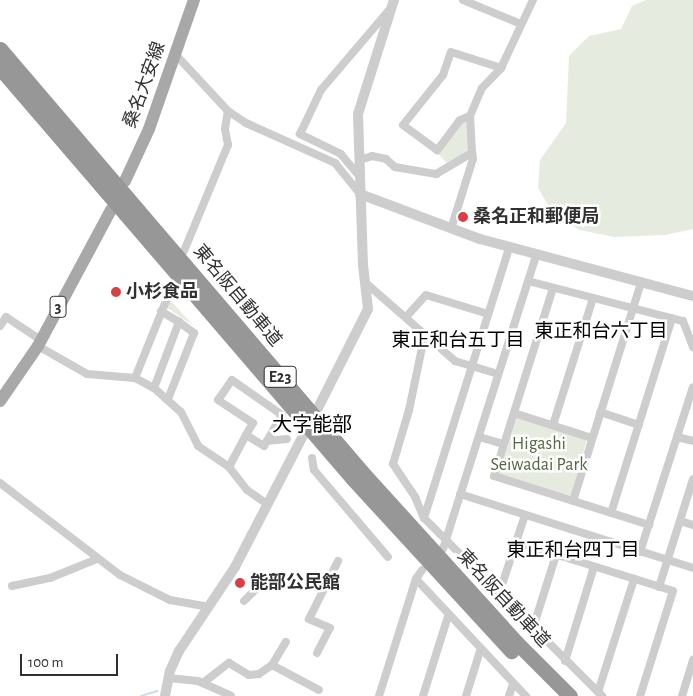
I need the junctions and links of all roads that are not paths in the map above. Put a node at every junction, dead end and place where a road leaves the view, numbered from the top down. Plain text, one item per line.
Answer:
1 (194, 0) edge
2 (462, 0) edge
3 (533, 0) edge
4 (393, 3) edge
5 (482, 4) edge
6 (521, 24) junction
7 (0, 49) edge
8 (176, 55) junction
9 (0, 68) edge
10 (500, 68) junction
11 (228, 111) junction
12 (470, 116) junction
13 (472, 153) junction
14 (360, 160) junction
15 (360, 177) junction
16 (125, 181) dead end
17 (360, 194) junction
18 (111, 210) dead end
19 (451, 229) junction
20 (509, 248) junction
21 (184, 251) dead end
22 (536, 255) junction
23 (528, 282) junction
24 (641, 283) junction
25 (367, 284) junction
26 (172, 286) dead end
27 (554, 288) junction
28 (693, 296) edge
29 (593, 298) junction
30 (633, 308) junction
31 (161, 311) junction
32 (488, 314) junction
33 (407, 316) junction
34 (672, 318) junction
35 (179, 322) junction
36 (0, 326) edge
37 (425, 333) junction
38 (39, 343) junction
39 (693, 347) edge
40 (472, 366) junction
41 (498, 374) junction
42 (135, 378) junction
43 (693, 387) edge
44 (154, 388) junction
45 (168, 399) junction
46 (0, 401) edge
47 (318, 408) dead end
48 (600, 412) junction
49 (514, 413) junction
50 (639, 424) junction
51 (554, 425) junction
52 (305, 432) dead end
53 (246, 435) junction
54 (478, 436) junction
55 (677, 437) junction
56 (592, 438) junction
57 (287, 439) dead end
58 (267, 441) junction
59 (693, 442) edge
60 (504, 444) junction
61 (312, 458) dead end
62 (229, 467) junction
63 (693, 479) edge
64 (0, 483) edge
65 (460, 494) junction
66 (573, 501) junction
67 (267, 504) junction
68 (611, 513) junction
69 (525, 515) junction
70 (424, 518) junction
71 (680, 521) junction
72 (649, 525) junction
73 (693, 525) edge
74 (446, 540) junction
75 (516, 542) junction
76 (443, 549) dead end
77 (640, 552) junction
78 (556, 554) junction
79 (388, 557) dead end
80 (97, 559) junction
81 (667, 560) junction
82 (338, 562) dead end
83 (594, 567) junction
84 (693, 568) edge
85 (422, 570) dead end
86 (416, 579) junction
87 (634, 579) junction
88 (12, 586) dead end
89 (659, 587) junction
90 (257, 588) dead end
91 (499, 594) junction
92 (244, 601) dead end
93 (210, 607) junction
94 (448, 616) junction
95 (533, 628) junction
96 (286, 642) dead end
97 (480, 651) junction
98 (317, 652) dead end
99 (565, 660) junction
100 (693, 660) edge
101 (272, 665) junction
102 (169, 678) junction
103 (204, 683) junction
104 (513, 684) junction
105 (319, 690) dead end
106 (600, 694) edge
107 (165, 696) edge
108 (231, 696) edge
109 (379, 696) edge
110 (423, 696) edge
111 (466, 696) edge
112 (509, 696) edge
113 (526, 696) edge
114 (557, 696) edge
115 (570, 696) edge
116 (640, 696) edge
117 (682, 696) edge

1 - 8 main road, 桑名大安線
2 - 5 street
3 - 6 street
4 - 14 street
4 - 15 street
5 - 6 street
6 - 10 street
7 - 115 highway, 東名阪自動車道 / E23
8 - 11 street
8 - 16 main road, 桑名大安線
9 - 114 highway, 東名阪自動車道 / E23
10 - 12 street
10 - 12 street
11 - 17 street
11 - 21 street
12 - 13 street
13 - 14 street
13 - 19 street
14 - 15 street
15 - 17 street
17 - 19 street
17 - 25 street
18 - 38 main road, 3
19 - 20 street
20 - 22 street
20 - 32 street
22 - 23 street
22 - 24 street
23 - 27 street
23 - 41 street
24 - 28 street
24 - 30 street
25 - 33 street
25 - 47 street
26 - 31 street
27 - 29 street
27 - 49 street
29 - 30 street
29 - 51 street
30 - 34 street
30 - 48 street
31 - 35 street
31 - 42 street
32 - 33 street
32 - 40 street
33 - 37 street
34 - 39 street
34 - 50 street
35 - 44 street
35 - 45 street
36 - 38 street
37 - 40 street
37 - 70 street
38 - 42 street
38 - 46 main road, 3
40 - 41 street
40 - 70 street
41 - 54 street
42 - 44 street
43 - 55 street
44 - 45 street
45 - 62 street
48 - 50 street
48 - 56 street
49 - 51 street
49 - 60 street
50 - 68 street
51 - 56 street
52 - 67 street
53 - 58 street
53 - 58 street
53 - 62 street
54 - 60 street
54 - 65 street
55 - 59 street
55 - 72 street
56 - 66 street
57 - 58 street
60 - 66 street
61 - 79 street
62 - 67 street
63 - 71 street
64 - 80 street
65 - 69 street
65 - 74 street
66 - 68 street
67 - 93 street
68 - 72 street
69 - 75 street
69 - 77 street
70 - 74 street
71 - 73 street
71 - 81 street
72 - 77 street
74 - 76 street
74 - 91 street
75 - 78 street
75 - 91 street
77 - 81 street
78 - 83 street
78 - 95 street
80 - 88 street
80 - 93 street
81 - 84 street
81 - 89 street
82 - 98 street
83 - 87 street
83 - 99 street
85 - 86 street
86 - 94 street
86 - 109 street
87 - 89 street
87 - 106 street
89 - 116 street
90 - 92 street
91 - 95 street
93 - 102 street
94 - 97 street
94 - 110 street
95 - 99 street
96 - 101 street
97 - 104 street
97 - 111 street
99 - 106 street
100 - 117 street
101 - 103 street
101 - 105 street
102 - 103 street
102 - 107 street
103 - 108 street
104 - 112 street
104 - 113 street

